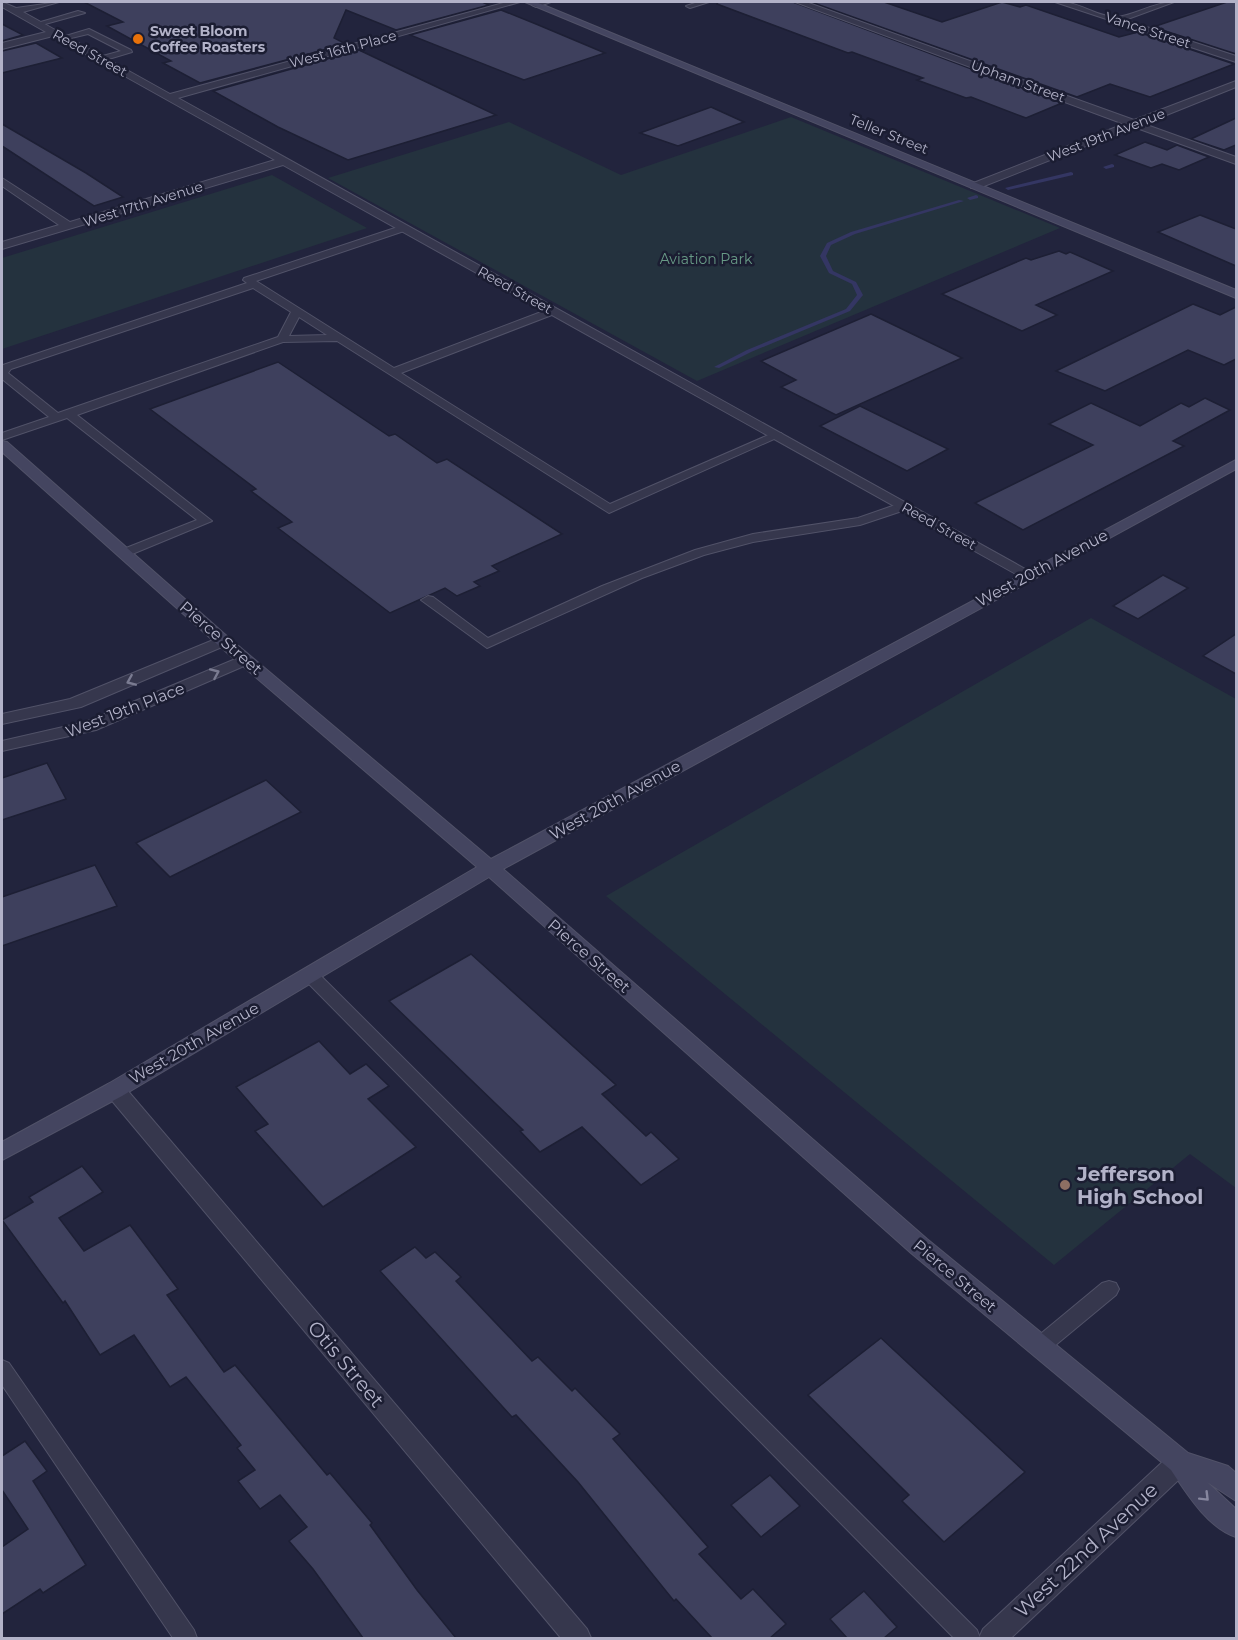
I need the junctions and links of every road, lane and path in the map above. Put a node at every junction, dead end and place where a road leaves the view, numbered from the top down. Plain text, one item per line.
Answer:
1 (55, 2) edge
2 (516, 2) edge
3 (705, 2) edge
4 (799, 2) edge
5 (1060, 2) edge
6 (1170, 2) edge
7 (538, 3) edge
8 (2, 4) edge
9 (690, 6) dead end
10 (14, 11) junction
11 (81, 13) dead end
12 (1115, 20) junction
13 (38, 24) junction
14 (58, 35) junction
15 (2, 46) edge
16 (102, 59) junction
17 (1236, 59) edge
18 (1236, 84) edge
19 (169, 97) junction
20 (1134, 124) junction
21 (284, 161) junction
22 (1236, 161) edge
23 (2, 181) edge
24 (975, 186) junction
25 (68, 226) junction
26 (404, 228) junction
27 (2, 246) edge
28 (255, 284) junction
29 (1236, 294) edge
30 (297, 311) junction
31 (553, 311) junction
32 (340, 338) junction
33 (282, 339) junction
34 (393, 372) junction
35 (2, 374) edge
36 (63, 416) junction
37 (777, 435) junction
38 (2, 437) edge
39 (2, 445) edge
40 (1236, 464) edge
41 (904, 506) junction
42 (125, 553) junction
43 (1028, 575) junction
44 (428, 600) dead end
45 (223, 641) junction
46 (245, 660) junction
47 (2, 719) edge
48 (2, 746) edge
49 (490, 868) junction
50 (310, 975) junction
51 (115, 1090) junction
52 (2, 1152) edge
53 (1109, 1289) dead end
54 (1039, 1347) junction
55 (2, 1369) edge
56 (1180, 1462) junction
57 (1236, 1489) edge
58 (1236, 1525) edge
59 (186, 1638) edge
60 (578, 1638) edge
61 (969, 1638) edge
62 (992, 1638) edge

1 - 10 street
2 - 19 street, West 16th Place
3 - 9 lane
4 - 20 street, Upham Street
5 - 12 street, Vance Street
6 - 12 street
7 - 24 street, Teller Street
8 - 10 street, Reed Street
10 - 13 street, Reed Street
11 - 13 lane
12 - 17 street, Vance Street
13 - 14 street, Reed Street
14 - 15 street
14 - 16 street, Reed Street
14 - 16 lane
16 - 19 street, Reed Street
18 - 20 street, West 19th Avenue
19 - 21 street, Reed Street
20 - 22 street, Upham Street
20 - 24 street, West 19th Avenue
21 - 25 street, West 17th Avenue
21 - 26 street, Reed Street
23 - 25 street
24 - 29 street, Teller Street
25 - 27 street, West 17th Avenue
26 - 28 lane
26 - 31 street, Reed Street
28 - 30 lane
28 - 35 lane
30 - 32 lane
30 - 33 lane
31 - 34 lane
31 - 37 street, Reed Street
32 - 33 lane
32 - 34 lane
33 - 36 lane
34 - 37 lane
35 - 36 lane
36 - 38 lane
36 - 42 lane
37 - 41 street, Reed Street
39 - 42 street, Pierce Street
40 - 43 street, West 20th Avenue
41 - 43 street, Reed Street
41 - 44 lane
42 - 45 street, Pierce Street
43 - 49 street, West 20th Avenue
45 - 46 street, Pierce Street
45 -> 47 street, West 19th Place
48 -> 46 street, West 19th Place
46 - 49 street, Pierce Street
49 - 50 street, West 20th Avenue
49 - 54 street, Pierce Street
50 - 51 street, West 20th Avenue
50 - 61 lane
51 - 52 street, West 20th Avenue
51 - 60 street, Otis Street
53 - 54 lane
54 - 56 street, Pierce Street
55 - 59 lane
56 - 57 street, Pierce Street
56 -> 58 street, Pierce Street
56 - 62 street, West 22nd Avenue

